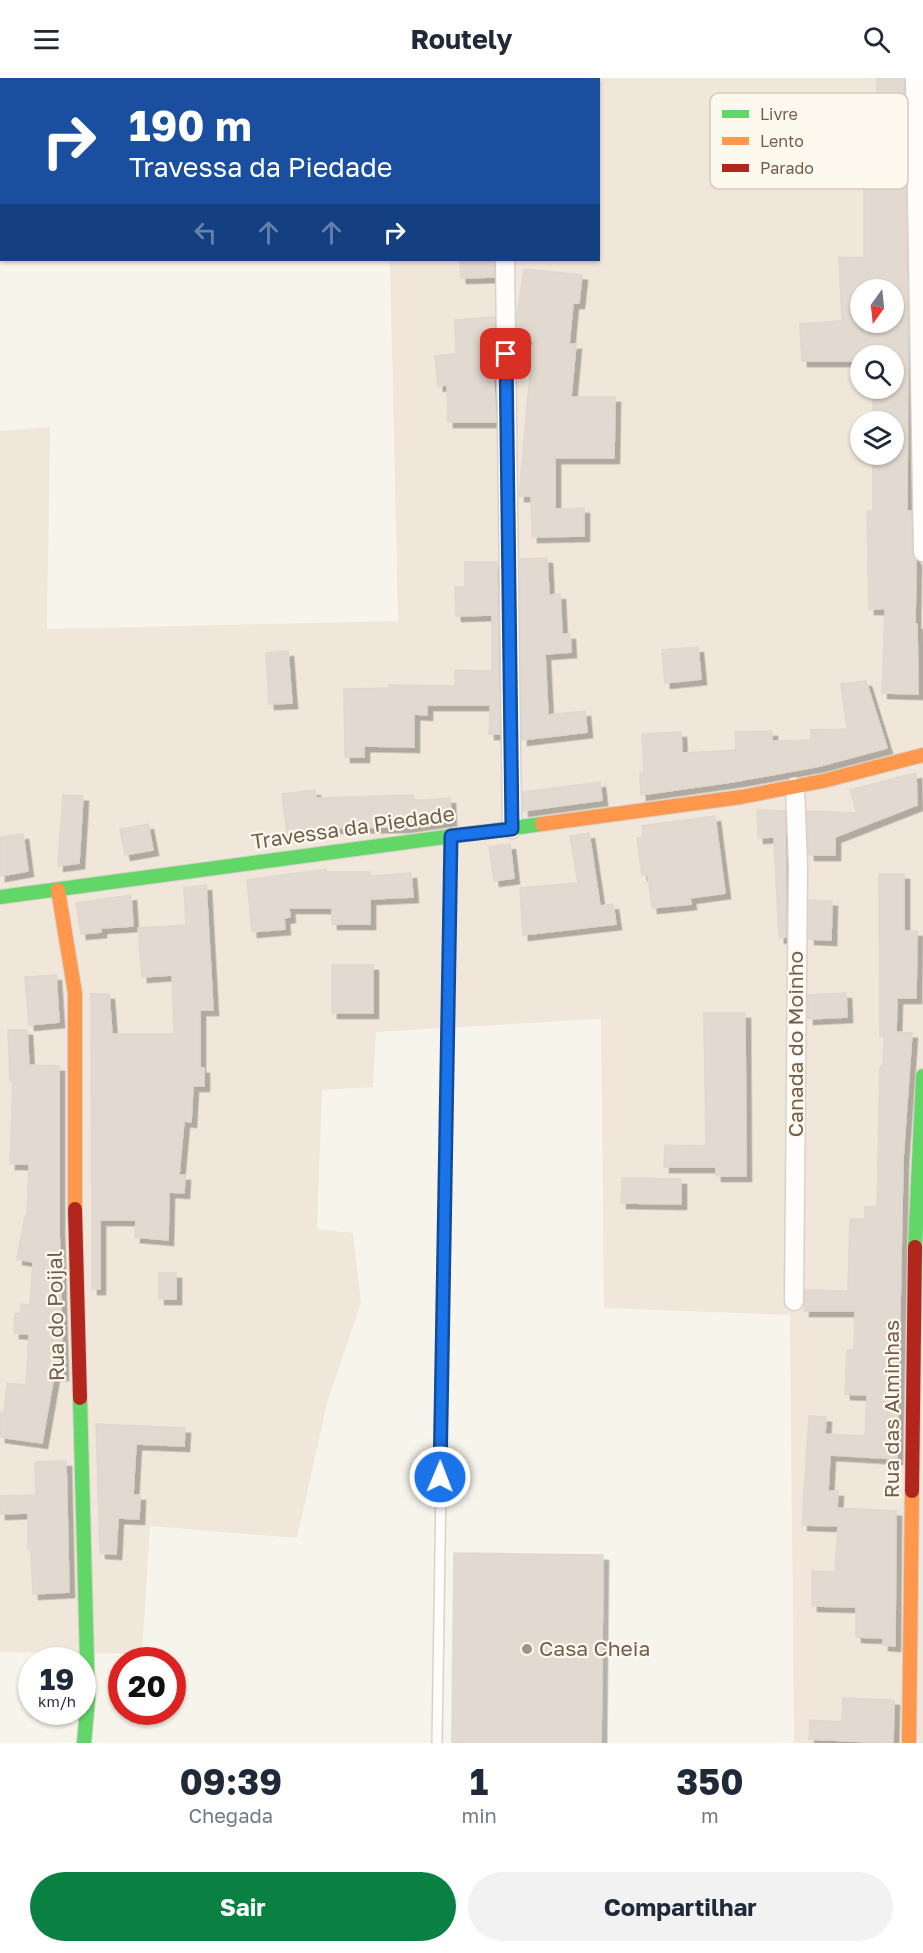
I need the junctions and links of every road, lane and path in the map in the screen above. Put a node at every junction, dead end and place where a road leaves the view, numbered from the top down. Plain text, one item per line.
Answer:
1 (915, 78) edge
2 (505, 261) edge
3 (923, 552) edge
4 (923, 755) edge
5 (795, 787) junction
6 (512, 829) junction
7 (451, 836) junction
8 (58, 890) junction
9 (0, 897) edge
10 (923, 1076) edge
11 (795, 1301) dead end
12 (84, 1743) edge
13 (437, 1743) edge
14 (909, 1743) edge

1 - 3 street
2 - 6 street
4 - 5 street, Travessa da Piedade
5 - 6 street, Travessa da Piedade
5 - 11 street, Canada do Moinho
6 - 7 street, Travessa da Piedade
7 - 8 street, Travessa da Piedade
7 - 13 lane
8 - 9 street, Travessa da Piedade
8 - 12 street, Rua do Poijal
10 - 14 street, Rua das Alminhas

